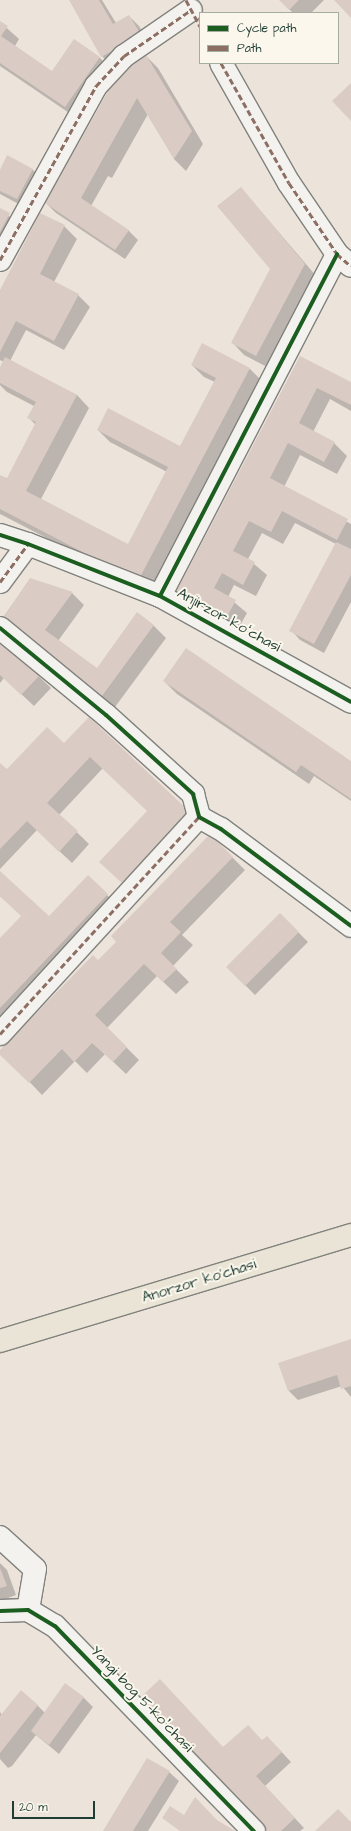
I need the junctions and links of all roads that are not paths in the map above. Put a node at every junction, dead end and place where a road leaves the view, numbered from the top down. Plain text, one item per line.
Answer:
1 (192, 12) edge
2 (222, 64) edge
3 (0, 260) edge
4 (344, 260) edge
5 (0, 535) edge
6 (28, 544) junction
7 (0, 582) edge
8 (160, 596) junction
9 (0, 628) edge
10 (351, 702) edge
11 (199, 817) junction
12 (351, 926) edge
13 (0, 1034) edge
14 (351, 1235) edge
15 (0, 1341) edge
16 (0, 1537) edge
17 (28, 1610) junction
18 (0, 1611) edge
19 (254, 1831) edge

1 - 3 street
2 - 4 street
4 - 8 street
5 - 6 street, Anjirzor koʻchasi
6 - 7 street
6 - 8 street, Anjirzor koʻchasi
8 - 10 street, Anjirzor koʻchasi
9 - 11 street
11 - 12 street
11 - 13 street
14 - 15 main road, Anorzor ko'chasi
16 - 17 street
17 - 18 street
17 - 19 street, Yangi bog 5-koʼchasi

